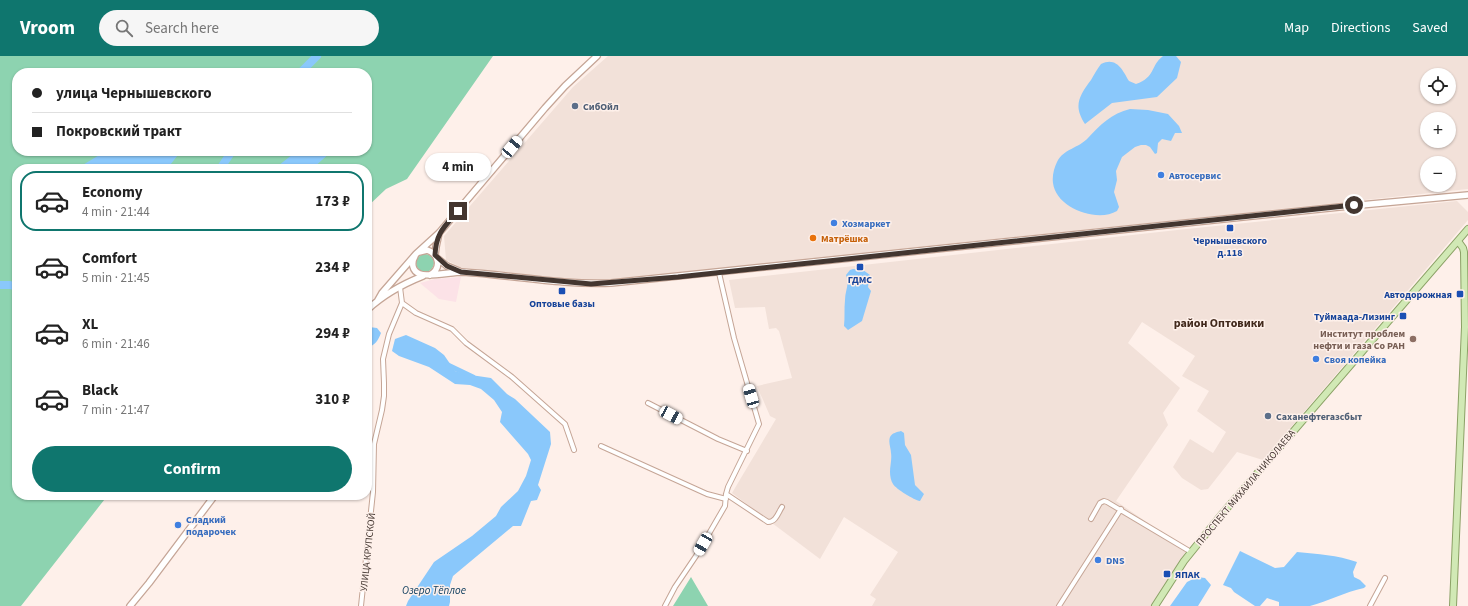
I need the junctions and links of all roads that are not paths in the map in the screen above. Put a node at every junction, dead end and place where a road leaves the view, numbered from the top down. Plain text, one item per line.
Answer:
1 (597, 56) edge
2 (1468, 195) edge
3 (1468, 229) edge
4 (439, 233) junction
5 (1458, 241) junction
6 (416, 254) junction
7 (436, 256) junction
8 (461, 272) junction
9 (719, 273) junction
10 (426, 275) junction
11 (400, 287) junction
12 (378, 300) junction
13 (402, 304) junction
14 (372, 305) edge
15 (648, 403) dead end
16 (601, 446) dead end
17 (574, 450) dead end
18 (746, 451) junction
19 (726, 494) junction
20 (211, 500) edge
21 (726, 500) junction
22 (782, 508) dead end
23 (1121, 509) junction
24 (1091, 519) dead end
25 (1191, 552) junction
26 (1385, 578) dead end
27 (130, 606) edge
28 (361, 606) edge
29 (665, 606) edge
30 (1060, 606) edge
31 (1155, 606) edge
32 (1370, 606) edge
33 (1453, 606) edge

1 - 4 main road
2 - 9 main road
3 - 5 main road, ПРОСПЕКТ МИХАИЛА НИКОЛАЕВА
4 - 6 main road
4 - 7 main road
5 - 25 main road, ПРОСПЕКТ МИХАИЛА НИКОЛАЕВА
5 - 33 main road
6 - 7 main road
6 - 10 main road
6 - 12 main road
7 - 8 main road
7 - 10 main road
8 - 9 main road
8 - 10 main road
9 - 18 street
10 - 11 main road
11 - 12 main road
11 - 13 street
12 - 14 main road
13 - 17 street
13 - 28 street, УЛИЦА КРУПСКОЙ
15 - 18 street
16 - 21 street
18 - 19 street
19 - 21 street
19 - 22 street
20 - 27 main road
21 - 29 street
23 - 24 street
23 - 25 street
23 - 30 street
25 - 31 main road, ПРОСПЕКТ МИХАИЛА НИКОЛАЕВА
26 - 32 street

